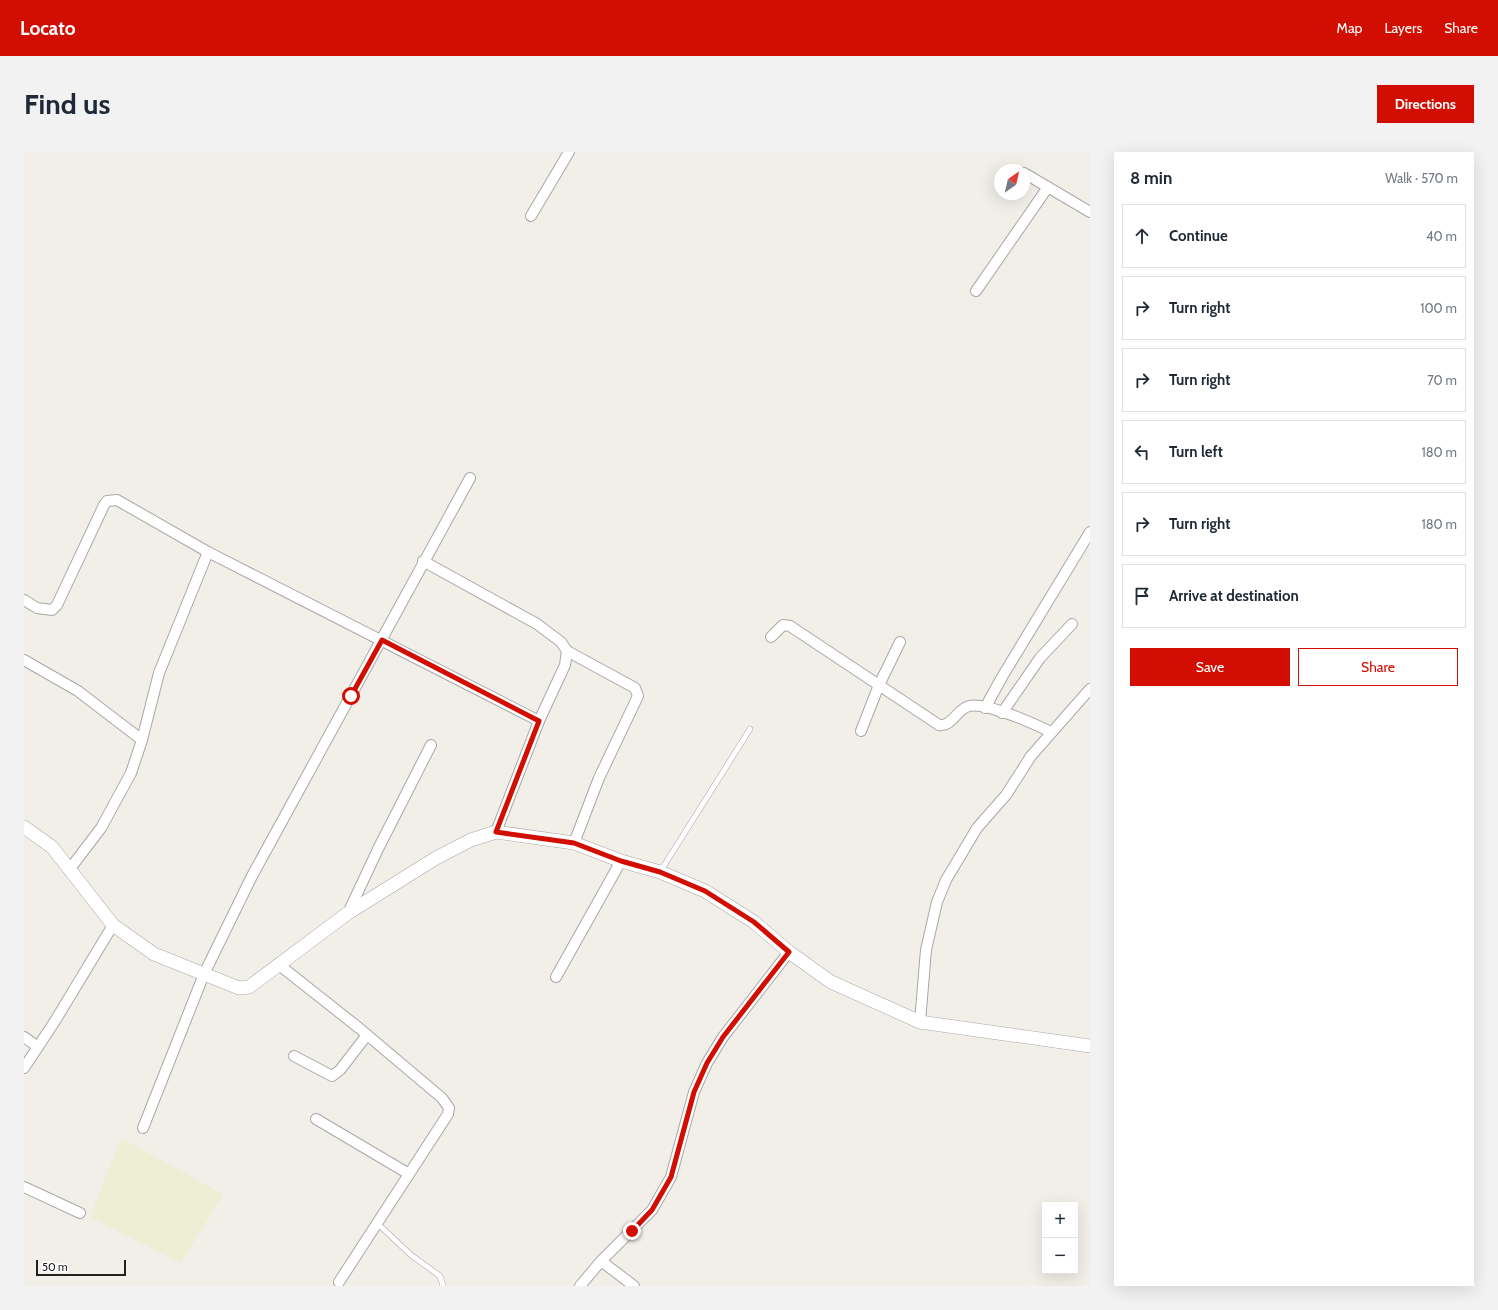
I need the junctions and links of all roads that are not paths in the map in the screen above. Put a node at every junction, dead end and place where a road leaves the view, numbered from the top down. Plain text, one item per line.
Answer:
1 (569, 152) edge
2 (1030, 176) edge
3 (1048, 187) junction
4 (1090, 212) edge
5 (531, 216) dead end
6 (976, 291) dead end
7 (470, 478) dead end
8 (1090, 532) edge
9 (208, 552) junction
10 (423, 561) junction
11 (24, 600) edge
12 (1072, 624) dead end
13 (771, 637) dead end
14 (382, 640) junction
15 (900, 642) dead end
16 (567, 651) junction
17 (24, 660) edge
18 (879, 685) junction
19 (1090, 689) edge
20 (985, 708) junction
21 (1002, 713) junction
22 (539, 721) junction
23 (750, 729) dead end
24 (861, 731) dead end
25 (1052, 732) junction
26 (142, 740) junction
27 (431, 745) dead end
28 (24, 827) edge
29 (496, 832) junction
30 (574, 843) junction
31 (621, 861) junction
32 (69, 870) junction
33 (660, 872) junction
34 (348, 913) junction
35 (113, 925) junction
36 (789, 952) junction
37 (278, 964) junction
38 (204, 974) junction
39 (556, 977) dead end
40 (920, 1022) junction
41 (367, 1035) junction
42 (24, 1038) edge
43 (1090, 1046) edge
44 (38, 1047) junction
45 (294, 1056) dead end
46 (24, 1068) edge
47 (316, 1119) dead end
48 (143, 1128) dead end
49 (409, 1174) junction
50 (24, 1188) edge
51 (80, 1213) dead end
52 (377, 1224) junction
53 (601, 1261) junction
54 (339, 1282) dead end
55 (443, 1286) edge
56 (580, 1286) edge
57 (634, 1286) edge

1 - 5 street
2 - 3 street
3 - 4 street
3 - 6 street
7 - 10 street
8 - 20 street
9 - 11 street
9 - 14 street
9 - 26 street
10 - 14 street
10 - 16 street
12 - 21 street
13 - 18 street
14 - 22 street
14 - 38 street
15 - 18 street
16 - 22 street
16 - 30 street
17 - 26 street
18 - 20 street
18 - 24 street
19 - 25 street
20 - 21 street
21 - 25 street
22 - 29 street
23 - 33 lane
25 - 40 street
26 - 32 street
27 - 34 street
28 - 32 street
29 - 30 street
29 - 34 street
30 - 31 street
31 - 33 street
31 - 39 street
32 - 35 street
33 - 36 street
34 - 37 street
35 - 38 street
35 - 44 street
36 - 40 street
36 - 53 street
37 - 38 street
37 - 41 street
38 - 48 street
40 - 43 street
41 - 45 street
41 - 49 street
42 - 44 street
44 - 46 street
47 - 49 street
49 - 52 street
50 - 51 street
52 - 54 street
52 - 55 lane
53 - 56 street
53 - 57 street

